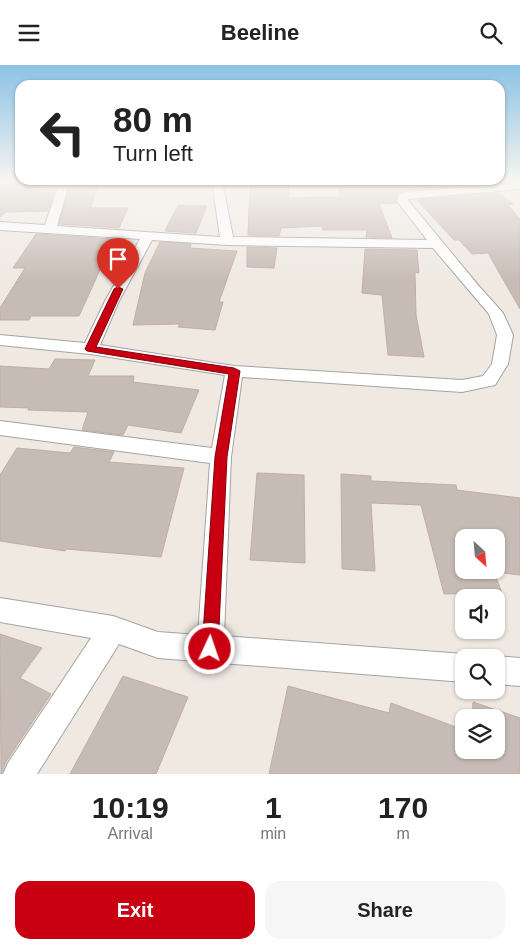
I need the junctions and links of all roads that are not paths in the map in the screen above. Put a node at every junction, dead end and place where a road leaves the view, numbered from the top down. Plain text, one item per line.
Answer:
1 (55, 214) edge
2 (222, 214) edge
3 (413, 214) edge
4 (0, 226) edge
5 (50, 229) junction
6 (148, 236) junction
7 (227, 241) junction
8 (438, 243) junction
9 (0, 340) edge
10 (90, 349) junction
11 (234, 371) junction
12 (0, 428) edge
13 (221, 457) junction
14 (0, 609) edge
15 (113, 629) junction
16 (210, 649) junction
17 (455, 667) edge
18 (505, 671) edge
19 (520, 672) edge
20 (19, 774) edge

1 - 5 street
2 - 7 street
3 - 8 street
4 - 5 street
5 - 6 street
6 - 7 street
6 - 10 street
7 - 8 street
8 - 11 street
9 - 10 street
10 - 11 street
11 - 13 street
12 - 13 street
13 - 16 street
14 - 15 street
15 - 16 street
15 - 20 street
16 - 17 street
18 - 19 street

